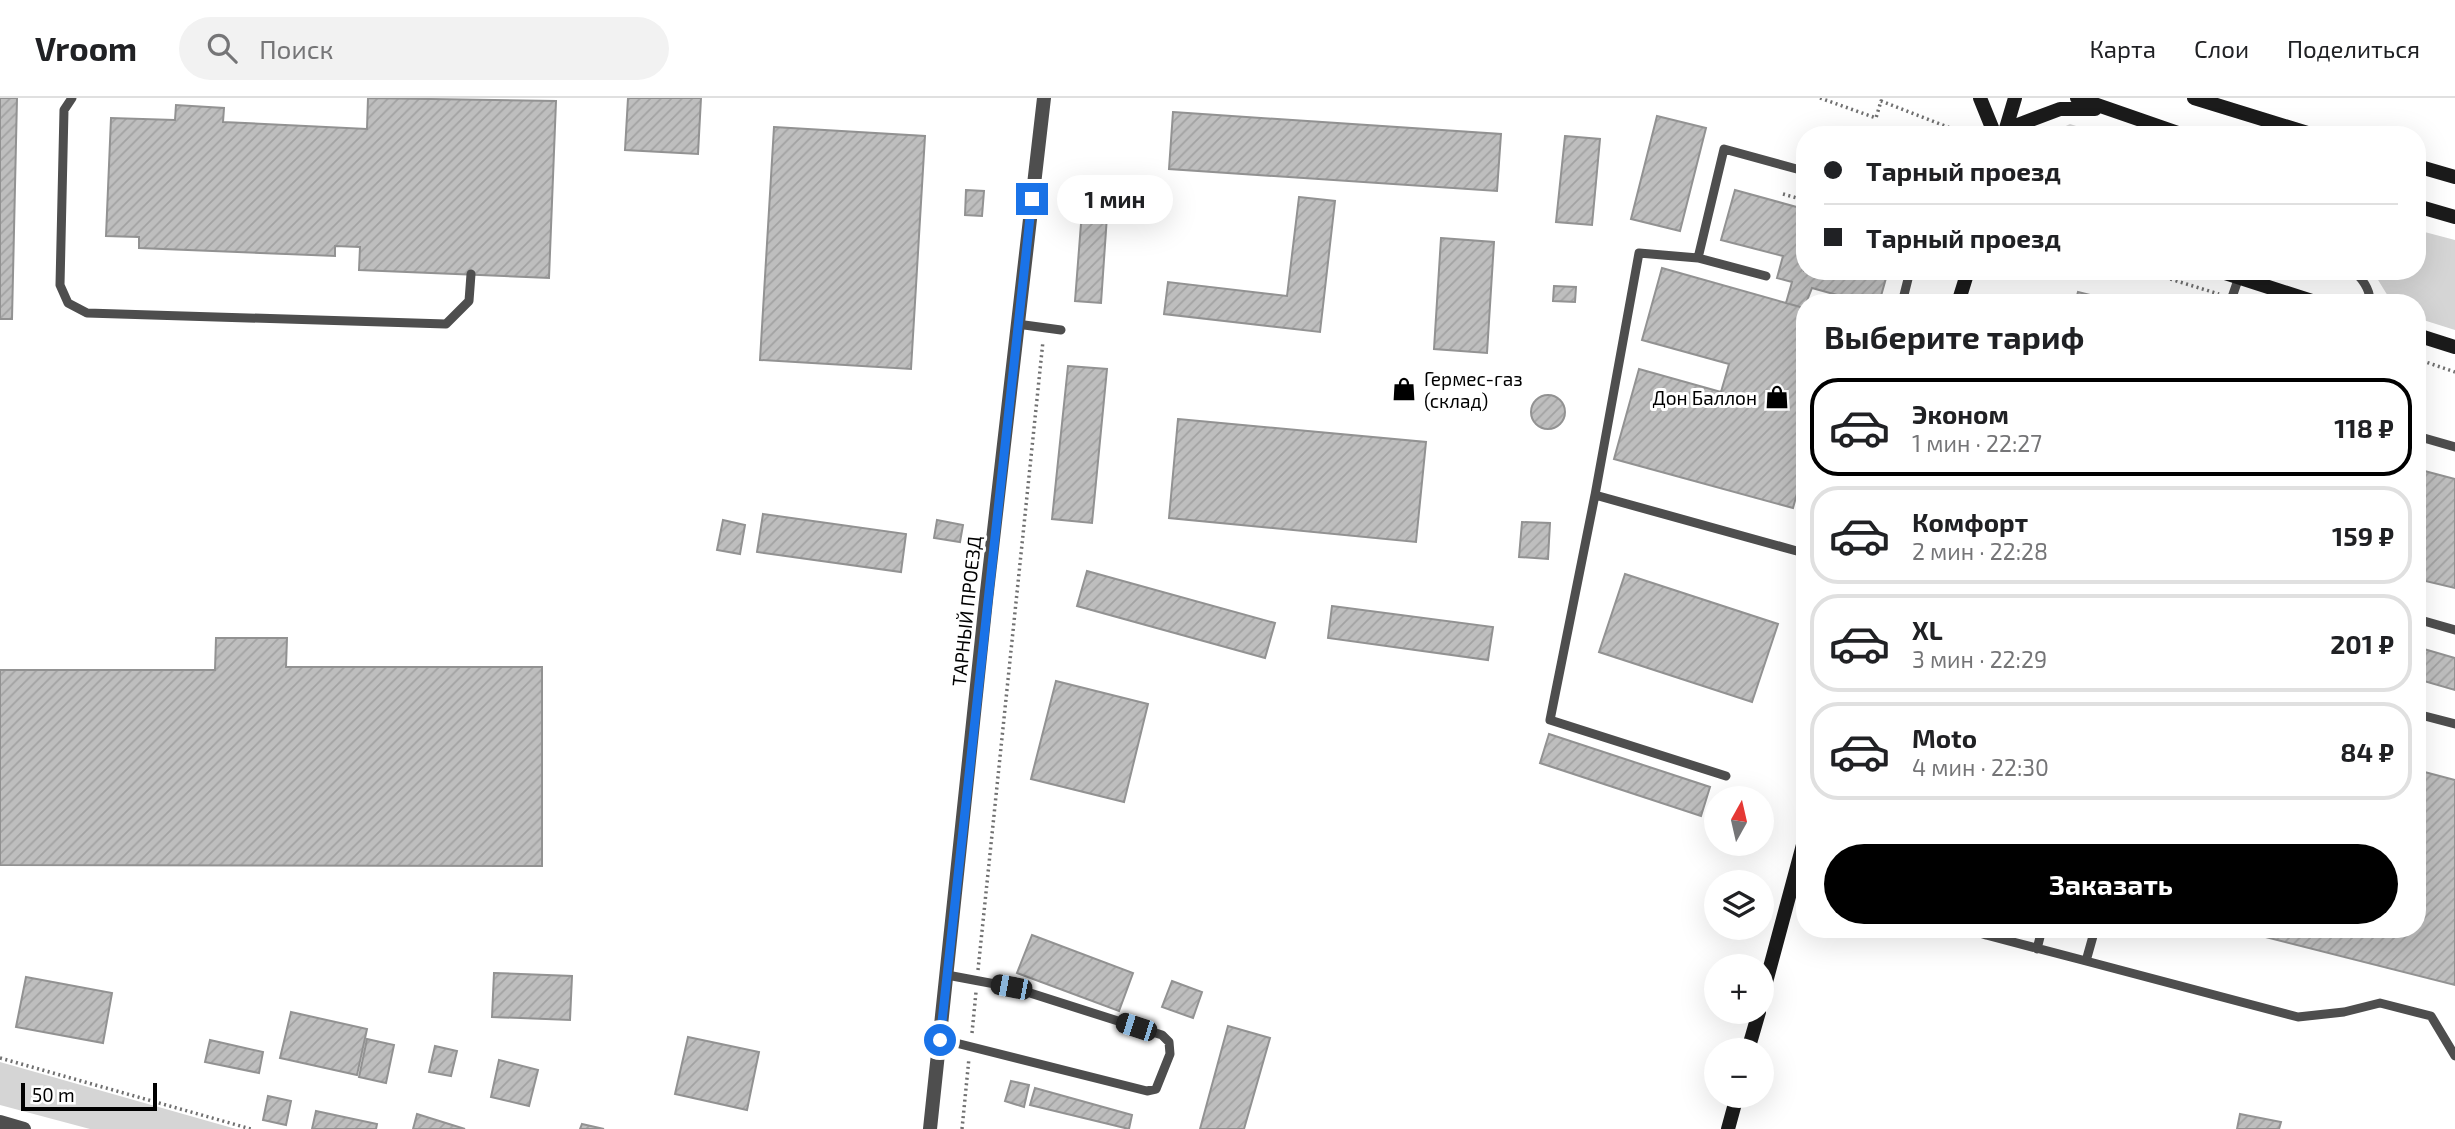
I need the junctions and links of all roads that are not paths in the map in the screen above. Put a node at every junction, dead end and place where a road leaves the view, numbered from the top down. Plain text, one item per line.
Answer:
1 (72, 98) edge
2 (1044, 98) edge
3 (1980, 98) edge
4 (2016, 98) edge
5 (2077, 98) edge
6 (2194, 98) edge
7 (2106, 109) junction
8 (1991, 126) edge
9 (2012, 126) edge
10 (2024, 126) edge
11 (2157, 126) edge
12 (2285, 126) edge
13 (1796, 169) edge
14 (2426, 169) edge
15 (2455, 177) edge
16 (2426, 209) edge
17 (2455, 217) edge
18 (1698, 258) junction
19 (471, 274) dead end
20 (1766, 276) dead end
21 (2248, 280) edge
22 (2291, 294) edge
23 (1017, 324) junction
24 (1061, 330) dead end
25 (2426, 338) edge
26 (2455, 347) edge
27 (2426, 439) edge
28 (2455, 447) edge
29 (1595, 495) junction
30 (1796, 551) edge
31 (2426, 622) edge
32 (2455, 630) edge
33 (2426, 716) edge
34 (2455, 724) edge
35 (1727, 776) dead end
36 (1796, 871) edge
37 (2005, 938) edge
38 (2040, 938) edge
39 (2093, 938) edge
40 (2037, 949) junction
41 (1774, 954) edge
42 (2087, 961) junction
43 (947, 975) junction
44 (940, 1040) junction
45 (2455, 1056) edge
46 (1734, 1108) edge
47 (0, 1122) edge
48 (24, 1129) edge
49 (930, 1129) edge
50 (1728, 1129) edge

1 - 19 lane
2 - 23 street, ТАРНЫЙ ПРОЕЗД
3 - 8 street
4 - 9 street
5 - 7 street
6 - 12 street
7 - 10 street
7 - 11 street
13 - 18 lane
14 - 15 street
16 - 17 street
18 - 20 lane
18 - 29 lane
21 - 22 street
23 - 24 lane
23 - 43 street, ТАРНЫЙ ПРОЕЗД
25 - 26 street
27 - 28 lane
29 - 30 lane
29 - 35 lane
31 - 32 lane
33 - 34 lane
36 - 41 street
37 - 40 lane
38 - 40 lane
39 - 42 lane
40 - 42 lane
42 - 45 lane
43 - 44 street, ТАРНЫЙ ПРОЕЗД
43 - 44 lane
44 - 49 street, ТАРНЫЙ ПРОЕЗД
46 - 50 street
47 - 48 street

